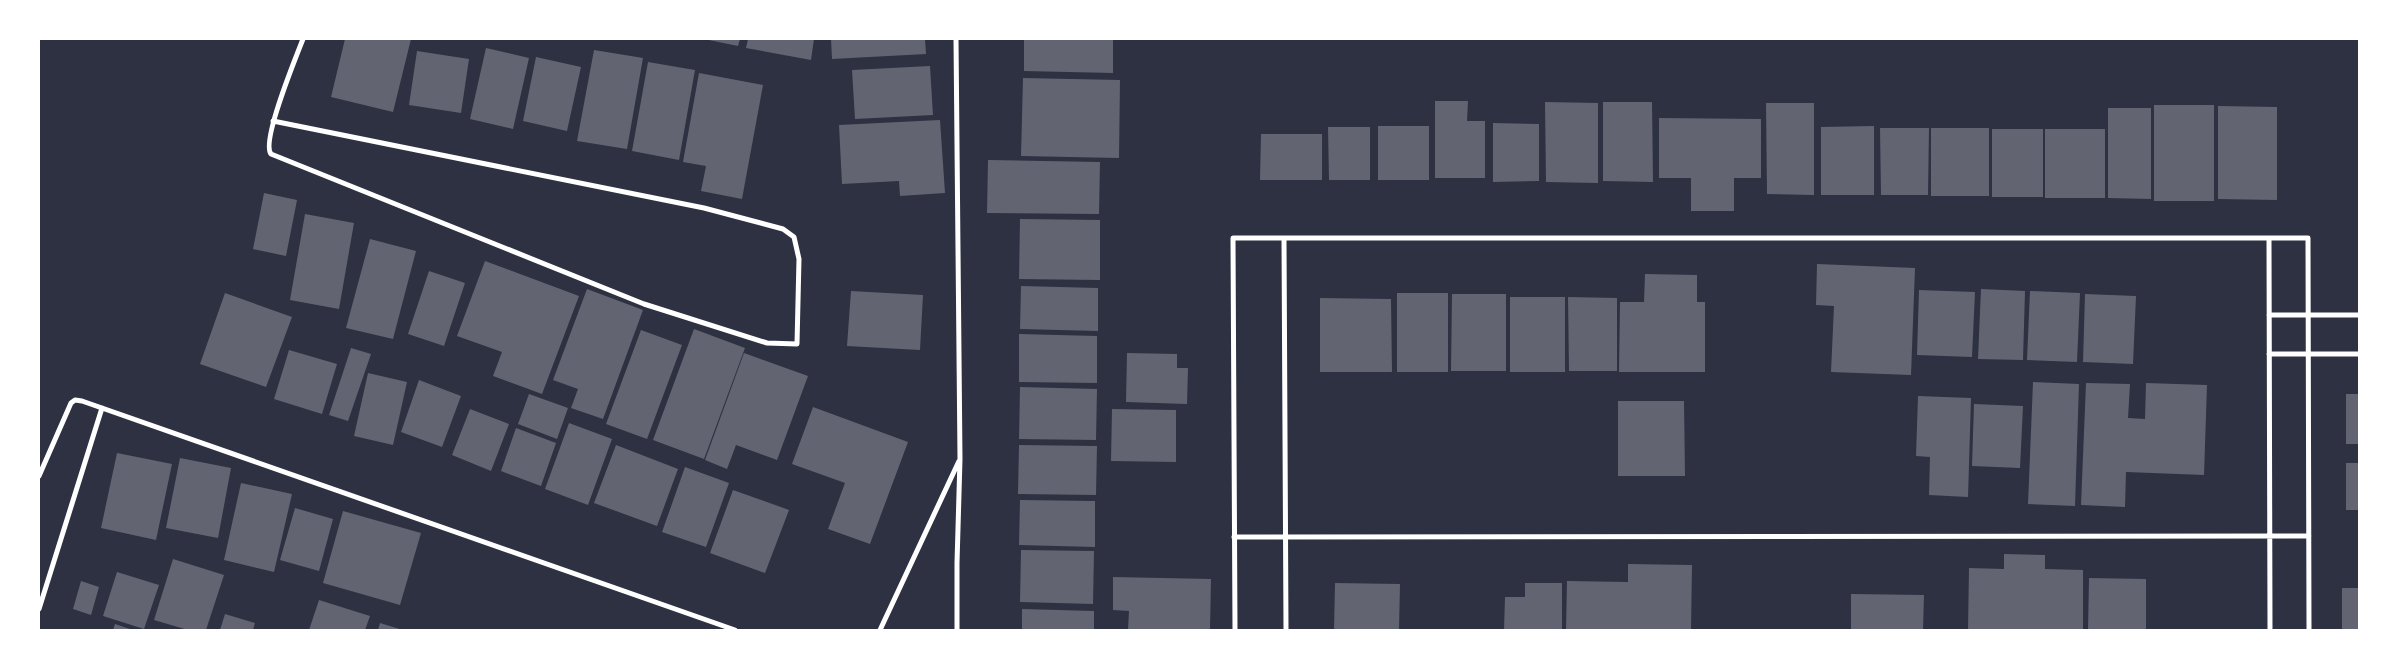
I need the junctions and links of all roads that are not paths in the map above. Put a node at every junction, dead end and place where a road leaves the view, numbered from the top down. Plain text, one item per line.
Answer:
1 (303, 39) edge
2 (956, 39) edge
3 (274, 121) junction
4 (1284, 238) junction
5 (2269, 238) junction
6 (2269, 315) junction
7 (2308, 315) junction
8 (2359, 315) edge
9 (2269, 354) junction
10 (2308, 354) junction
11 (2359, 354) edge
12 (102, 408) junction
13 (960, 459) junction
14 (39, 476) edge
15 (2270, 536) junction
16 (2309, 536) junction
17 (1234, 537) junction
18 (1285, 537) junction
19 (39, 609) edge
20 (735, 630) edge
21 (880, 630) edge
22 (957, 630) edge
23 (1235, 630) edge
24 (1286, 630) edge
25 (2270, 630) edge
26 (2309, 630) edge

1 - 3 street
2 - 13 street
3 - 3 street
4 - 5 street
4 - 17 street
4 - 18 street
5 - 6 street
5 - 7 street
6 - 7 street
6 - 9 street
7 - 8 street
7 - 10 street
9 - 10 street
9 - 15 street
10 - 11 street
10 - 16 street
12 - 14 street
12 - 19 street
12 - 20 street
13 - 21 street
13 - 22 street
15 - 16 street
15 - 18 street
15 - 25 street
16 - 26 street
17 - 18 street
17 - 23 street
18 - 24 street

